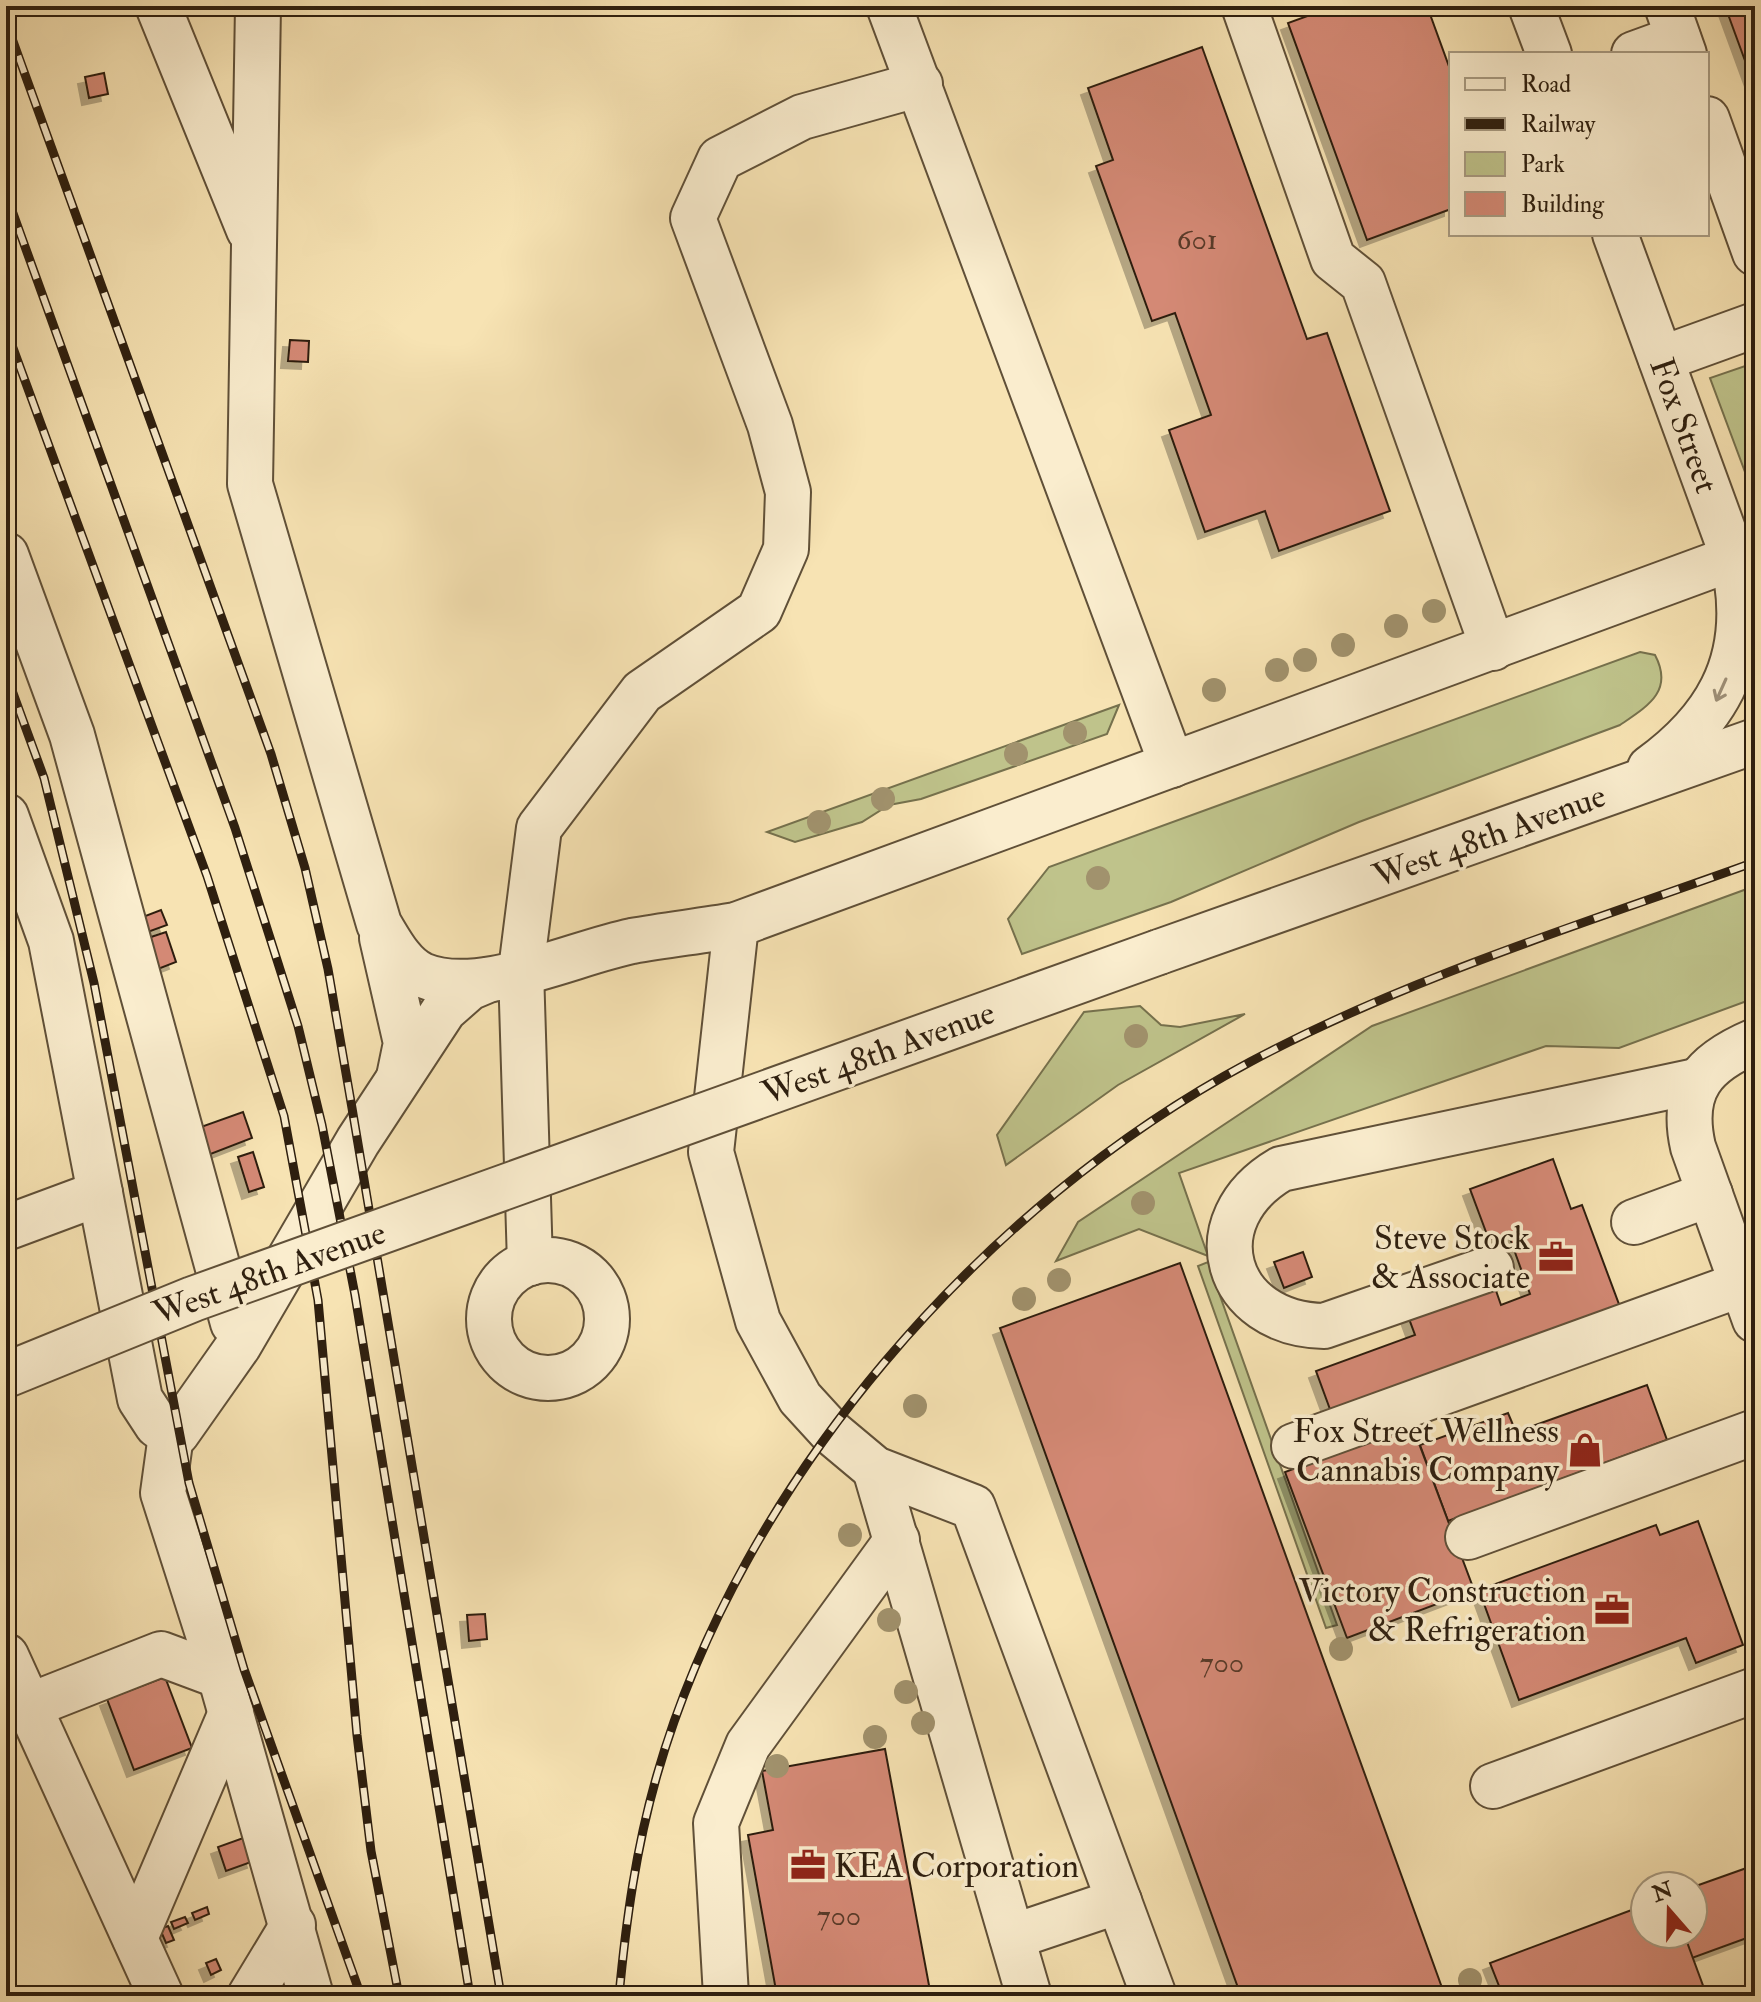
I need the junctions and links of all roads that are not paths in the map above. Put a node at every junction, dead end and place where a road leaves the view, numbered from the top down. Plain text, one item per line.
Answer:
1 (158, 6) edge
2 (258, 6) edge
3 (889, 6) edge
4 (1244, 6) edge
5 (1531, 6) edge
6 (1676, 33) edge
7 (1548, 52) edge
8 (1638, 52) edge
9 (920, 84) junction
10 (1709, 125) edge
11 (1616, 236) edge
12 (255, 245) junction
13 (1755, 253) edge
14 (1755, 325) edge
15 (1661, 359) junction
16 (6, 555) edge
17 (1744, 555) edge
18 (1755, 617) edge
19 (1493, 648) junction
20 (1755, 741) edge
21 (1172, 765) junction
22 (1624, 787) junction
23 (6, 816) edge
24 (379, 924) junction
25 (736, 925) junction
26 (505, 974) junction
27 (1755, 1041) edge
28 (399, 1077) junction
29 (1696, 1081) junction
30 (100, 1193) junction
31 (1710, 1194) junction
32 (1634, 1222) dead end
33 (6, 1228) edge
34 (530, 1263) dead end
35 (1491, 1268) dead end
36 (1748, 1302) edge
37 (239, 1345) junction
38 (6, 1375) edge
39 (1755, 1432) edge
40 (171, 1435) junction
41 (1294, 1446) dead end
42 (875, 1469) junction
43 (1468, 1537) dead end
44 (897, 1540) junction
45 (6, 1656) edge
46 (1755, 1690) edge
47 (226, 1694) junction
48 (29, 1706) junction
49 (1493, 1786) dead end
50 (1119, 1901) junction
51 (293, 1925) junction
52 (1012, 1937) junction
53 (135, 1938) junction
54 (161, 1996) edge
55 (250, 1996) edge
56 (311, 1996) edge
57 (726, 1996) edge
58 (1029, 1996) edge
59 (1154, 1996) edge

1 - 12 street
2 - 12 street
3 - 9 street
4 - 19 street
5 - 7 street
6 - 8 street
9 - 21 street
9 - 26 street
10 - 13 street
11 - 15 street, Fox Street
12 - 24 street
14 - 15 street
15 - 17 street, Fox Street
16 - 37 street
17 - 18 street, Fox Street
17 - 19 street
17 -> 22 street
19 - 21 street
20 - 22 street, West 48th Avenue
21 - 25 street
22 - 38 street, West 48th Avenue, bridge
23 - 30 street
24 - 26 street
24 - 28 street
25 - 26 street
25 - 42 street
26 - 28 street
26 - 34 street
27 - 29 street
28 - 37 street
29 - 31 street
29 - 35 street
30 - 33 street
30 - 40 street
31 - 32 street
31 - 36 street
36 - 41 street
37 - 40 street
39 - 43 street
40 - 47 street
42 - 44 street
42 - 50 street
44 - 52 street
44 - 57 street
45 - 48 street
46 - 49 street
47 - 48 street
47 - 51 street
47 - 53 street
48 - 53 street
50 - 52 street
50 - 59 street
51 - 55 street
51 - 56 street
52 - 58 street
53 - 54 street

